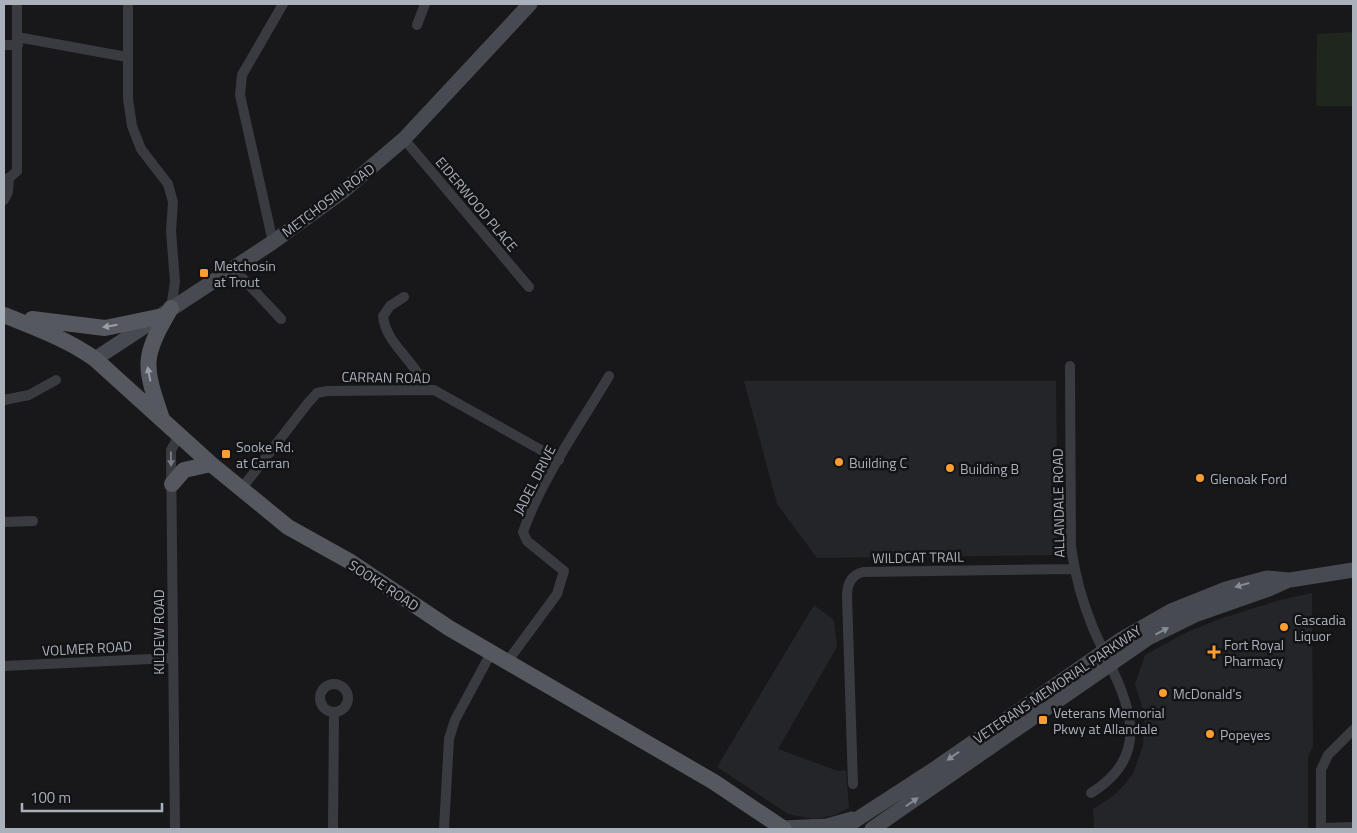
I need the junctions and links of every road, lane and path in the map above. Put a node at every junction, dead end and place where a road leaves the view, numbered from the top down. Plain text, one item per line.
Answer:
1 (17, 4) edge
2 (128, 4) edge
3 (283, 4) edge
4 (425, 4) edge
5 (530, 4) edge
6 (417, 25) dead end
7 (18, 41) junction
8 (4, 46) edge
9 (127, 57) junction
10 (404, 139) junction
11 (6, 179) edge
12 (4, 200) edge
13 (273, 242) junction
14 (233, 268) junction
15 (175, 282) junction
16 (529, 287) dead end
17 (196, 292) junction
18 (404, 297) dead end
19 (164, 313) junction
20 (5, 315) edge
21 (281, 319) dead end
22 (96, 360) junction
23 (1070, 366) dead end
24 (609, 376) dead end
25 (56, 380) dead end
26 (425, 390) junction
27 (4, 400) edge
28 (163, 421) junction
29 (179, 436) junction
30 (559, 460) junction
31 (211, 464) junction
32 (172, 484) junction
33 (242, 488) junction
34 (33, 521) dead end
35 (4, 522) edge
36 (1074, 569) junction
37 (1353, 570) edge
38 (491, 653) junction
39 (172, 658) junction
40 (1107, 658) junction
41 (507, 662) junction
42 (4, 666) edge
43 (334, 712) dead end
44 (1353, 730) edge
45 (853, 784) dead end
46 (1091, 793) dead end
47 (755, 809) junction
48 (858, 817) junction
49 (1353, 827) edge
50 (175, 829) edge
51 (334, 829) edge
52 (444, 829) edge
53 (765, 829) edge
54 (784, 829) edge
55 (842, 829) edge
56 (872, 829) edge
57 (1321, 829) edge

1 - 7 street
2 - 9 street
3 - 13 street
4 - 6 street
5 - 10 main road, METCHOSIN ROAD
7 - 8 street
7 - 9 street
7 - 11 street
9 - 15 street
10 - 13 main road, METCHOSIN ROAD
10 - 16 street, EIDERWOOD PLACE
11 - 12 street
13 - 14 main road, METCHOSIN ROAD
14 - 17 main road, METCHOSIN ROAD
14 - 21 street
15 - 17 street
15 - 19 street
17 - 19 main road, METCHOSIN ROAD
18 - 26 street
19 -> 20 main road
19 - 22 main road, METCHOSIN ROAD
28 -> 19 main road
20 - 22 main road, SOOKE ROAD
22 - 28 main road, SOOKE ROAD
23 - 36 street, ALLANDALE ROAD
24 - 30 street, JADEL DRIVE
25 - 27 street
26 - 30 street, CARRAN ROAD
26 - 33 street, CARRAN ROAD
28 - 29 main road, SOOKE ROAD
29 - 31 main road, SOOKE ROAD
29 -> 32 street, KILDEW ROAD
30 - 41 street, JADEL DRIVE
31 - 32 main road
31 - 33 main road, SOOKE ROAD
32 - 39 street, KILDEW ROAD
33 - 38 main road, SOOKE ROAD
34 - 35 street
36 - 40 street, ALLANDALE ROAD
36 - 45 street, WILDCAT TRAIL
37 - 40 main road, VETERANS MEMORIAL PARKWAY
38 - 41 main road, SOOKE ROAD
38 - 52 street
39 - 42 street, VOLMER ROAD
39 - 50 street, KILDEW ROAD
40 - 46 street, ALLANDALE ROAD
40 -> 48 main road, VETERANS MEMORIAL PARKWAY
56 -> 40 main road, VETERANS MEMORIAL PARKWAY
41 - 47 main road, SOOKE ROAD
43 - 51 street
44 - 57 street
47 - 53 main road
47 - 54 main road, SOOKE ROAD
48 - 54 main road
48 - 55 main road, VETERANS MEMORIAL PARKWAY
49 - 57 street

